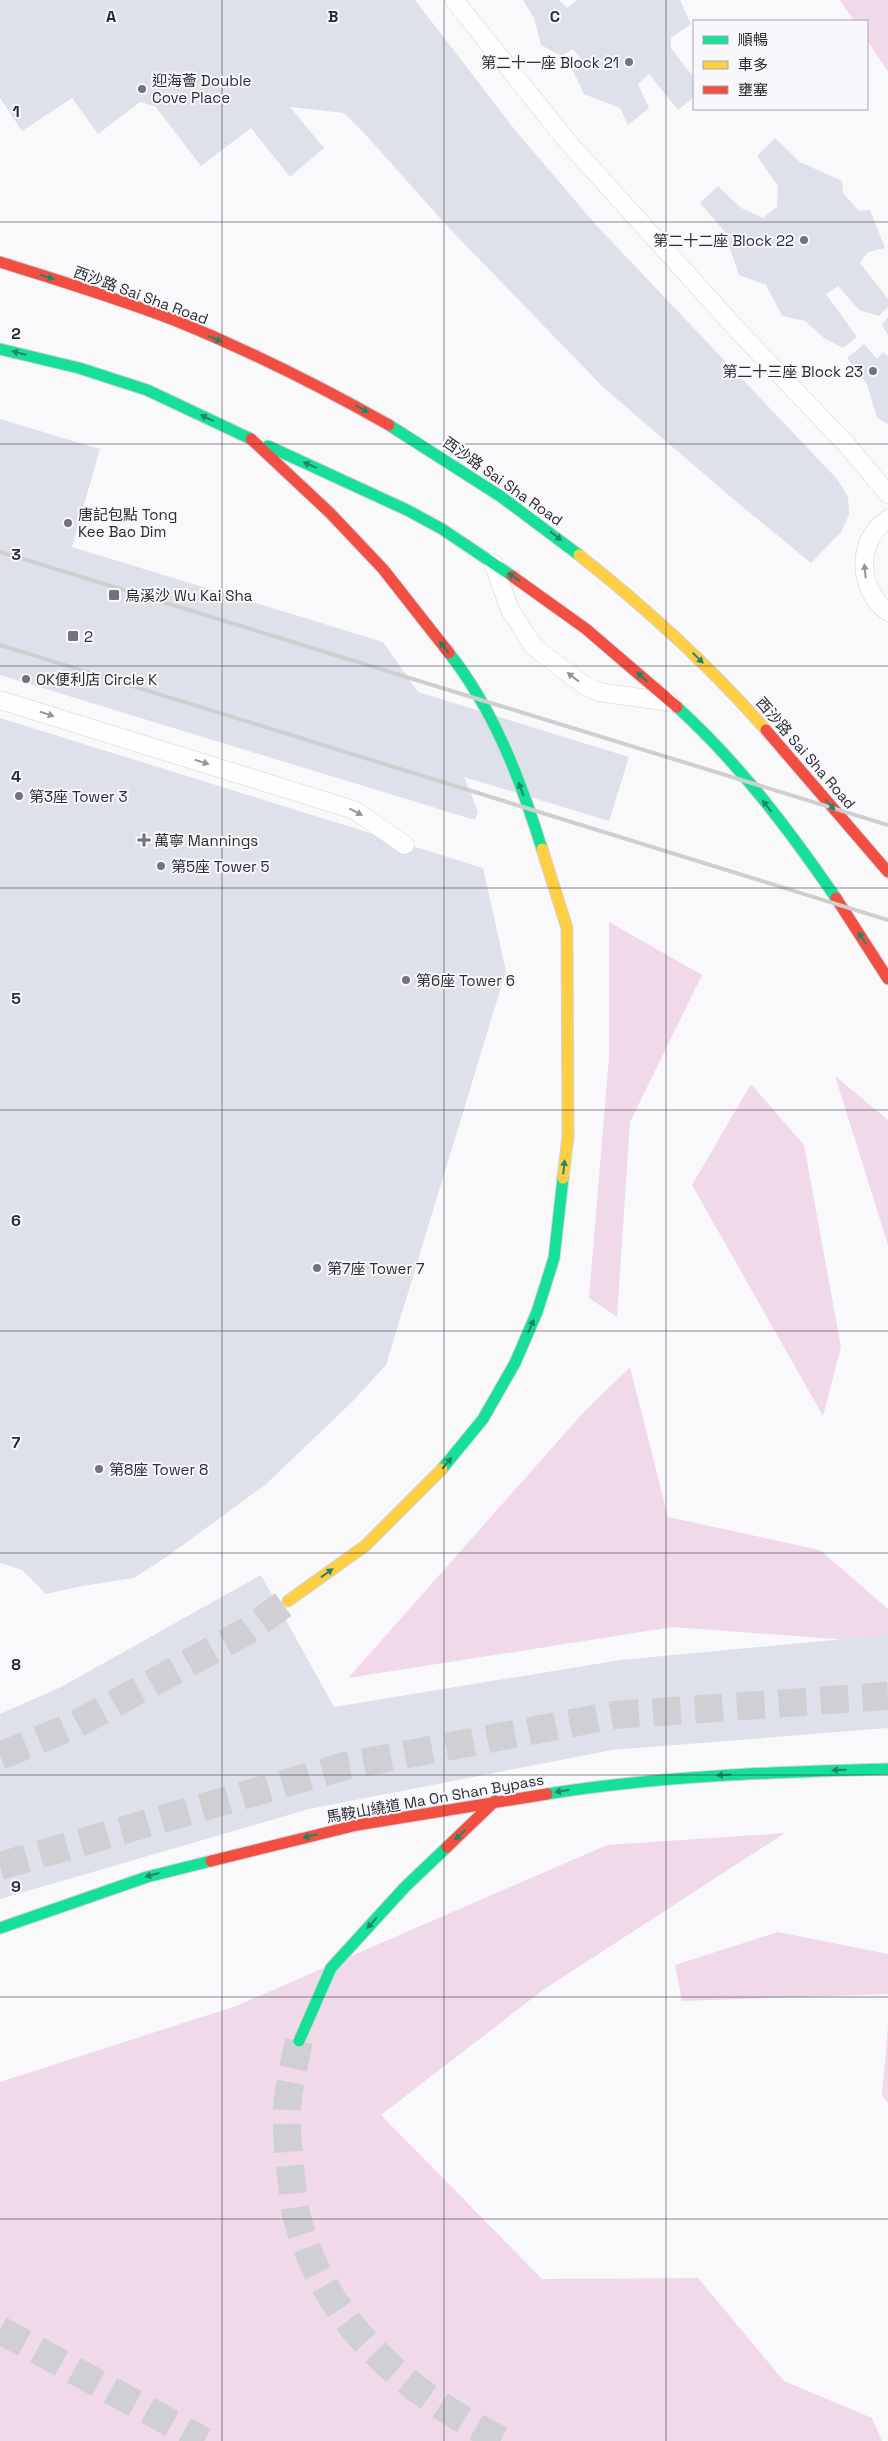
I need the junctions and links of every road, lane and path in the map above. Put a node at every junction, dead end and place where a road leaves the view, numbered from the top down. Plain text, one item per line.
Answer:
1 (454, 0) edge
2 (0, 262) edge
3 (0, 348) edge
4 (251, 439) junction
5 (888, 494) edge
6 (888, 519) edge
7 (493, 563) junction
8 (888, 612) edge
9 (0, 700) edge
10 (669, 702) junction
11 (404, 845) dead end
12 (888, 872) edge
13 (888, 979) edge
14 (288, 1601) tunnel mouth
15 (888, 1769) edge
16 (495, 1801) junction
17 (0, 1928) edge
18 (299, 2041) tunnel mouth

1 - 5 lane
2 -> 12 main road, 西沙路 Sai Sha Road
4 -> 3 main road
7 -> 4 main road
14 -> 4 main road
8 -> 6 lane
10 -> 7 main road
10 -> 7 lane
9 -> 11 lane
13 -> 10 main road
15 -> 16 main road, 馬鞍山繞道 Ma On Shan Bypass
16 -> 17 main road, 馬鞍山繞道 Ma On Shan Bypass
16 -> 18 main road

